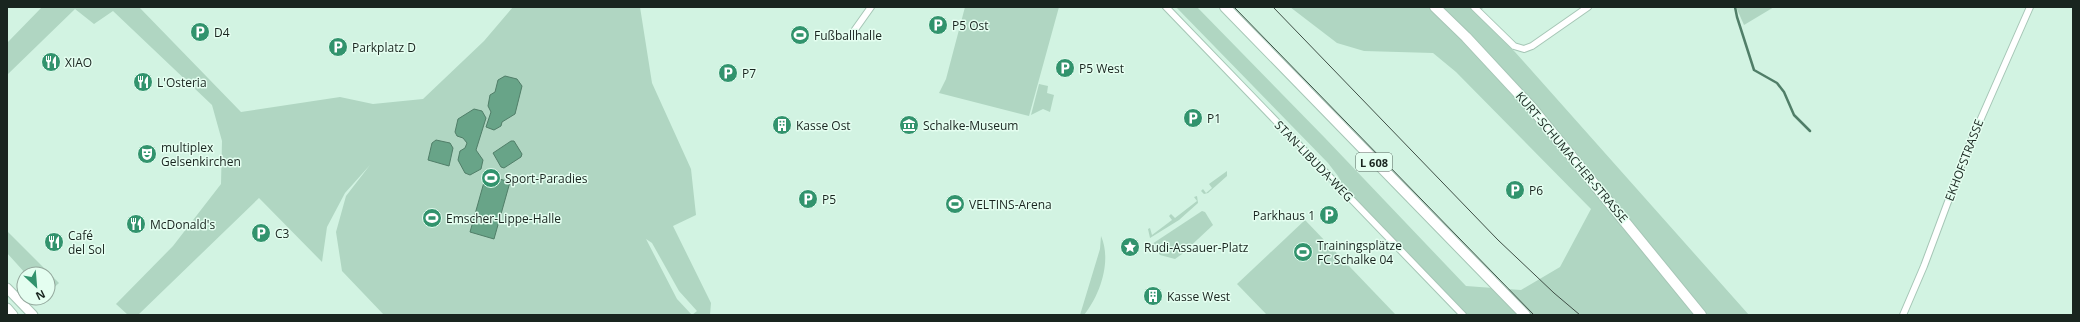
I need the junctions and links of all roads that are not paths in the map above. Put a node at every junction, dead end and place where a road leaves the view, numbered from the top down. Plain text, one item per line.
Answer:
1 (871, 7) edge
2 (1166, 7) edge
3 (1225, 7) edge
4 (1435, 7) edge
5 (1474, 7) edge
6 (1588, 7) edge
7 (2030, 7) edge
8 (854, 31) dead end
9 (7, 288) edge
10 (7, 308) edge
11 (13, 315) edge
12 (33, 315) edge
13 (1463, 315) edge
14 (1525, 315) edge
15 (1701, 315) edge
16 (1903, 315) edge

1 - 8 street
2 - 13 street, STAN-LIBUDA-WEG
3 - 14 main road, L 608
4 - 15 main road, KURT-SCHUMACHER-STRASSE
5 - 6 street
7 - 16 street, EKHOFSTRASSE
9 - 12 main road
10 - 11 main road

